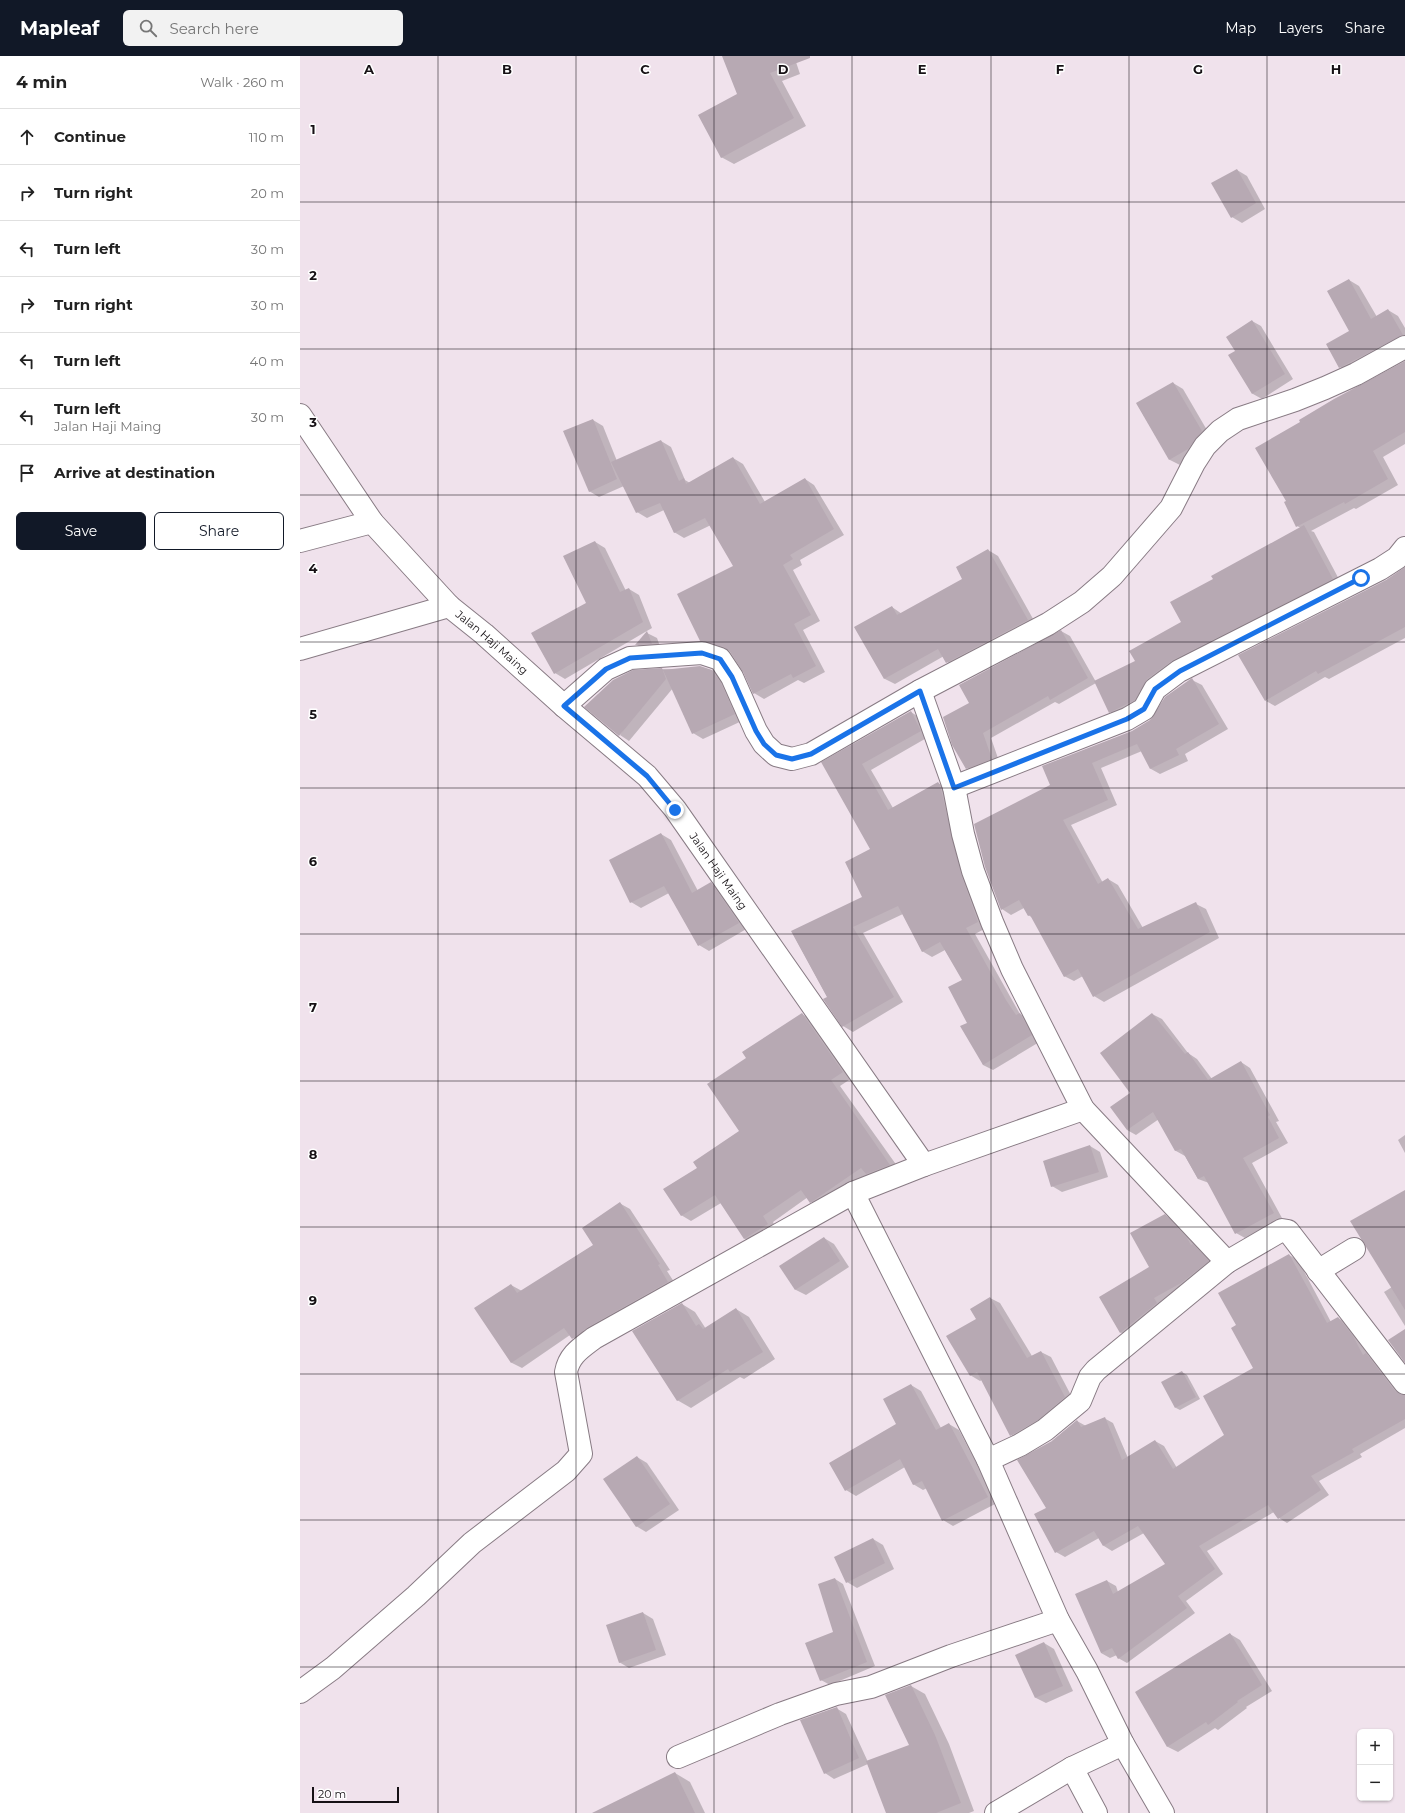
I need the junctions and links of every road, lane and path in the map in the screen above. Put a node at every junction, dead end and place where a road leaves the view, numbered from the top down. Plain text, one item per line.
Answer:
1 (1405, 347) edge
2 (300, 415) edge
3 (372, 522) junction
4 (300, 541) edge
5 (1405, 548) edge
6 (449, 606) junction
7 (300, 649) edge
8 (920, 691) junction
9 (564, 706) junction
10 (954, 788) junction
11 (1084, 1109) junction
12 (924, 1165) junction
13 (853, 1193) junction
14 (1354, 1248) dead end
15 (1227, 1262) junction
16 (1318, 1271) junction
17 (1405, 1382) edge
18 (988, 1460) junction
19 (1058, 1620) junction
20 (300, 1692) edge
21 (1123, 1744) junction
22 (678, 1757) dead end
23 (1072, 1768) junction
24 (996, 1813) edge
25 (1096, 1813) edge
26 (1163, 1813) edge

1 - 8 street
2 - 3 street, Jalan Haji Maing
3 - 4 street
3 - 6 street, Jalan Haji Maing
5 - 10 street
6 - 7 street
6 - 9 street, Jalan Haji Maing
8 - 9 street
8 - 10 street
9 - 12 street, Jalan Haji Maing
10 - 11 street
11 - 12 street
11 - 15 street
12 - 13 street
13 - 18 street
13 - 20 street
14 - 16 street
15 - 16 street
15 - 18 street
16 - 17 street
18 - 19 street
19 - 21 street
19 - 22 street
21 - 23 street
21 - 26 street
23 - 24 street
23 - 25 street

